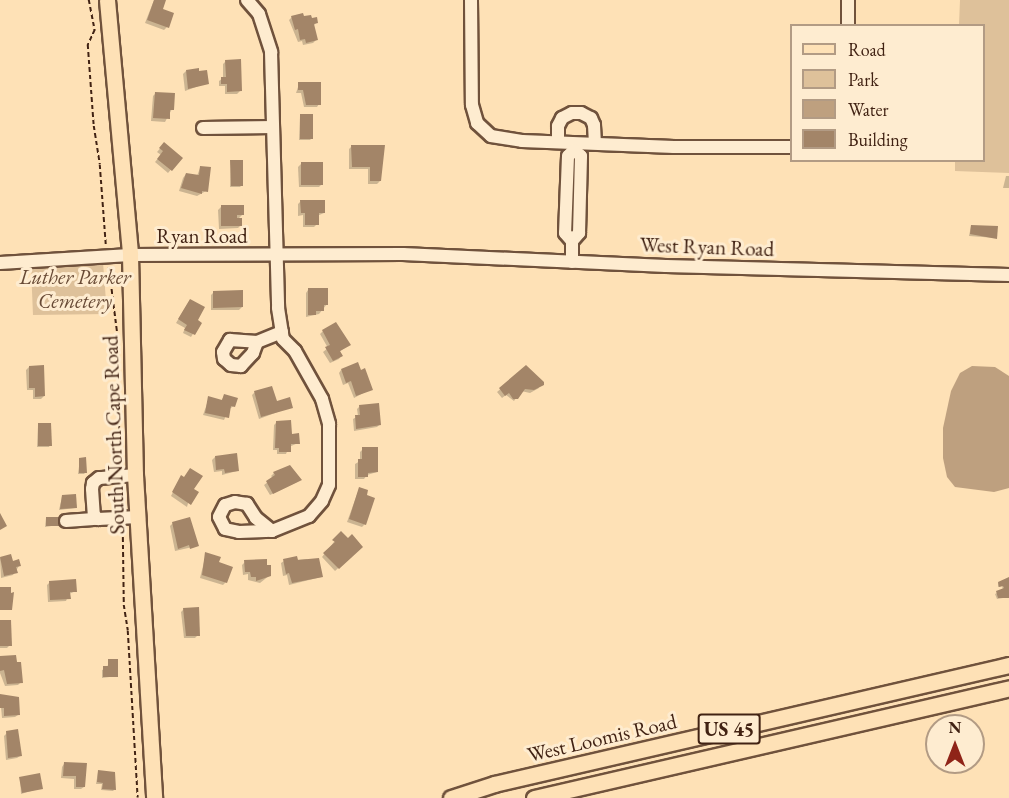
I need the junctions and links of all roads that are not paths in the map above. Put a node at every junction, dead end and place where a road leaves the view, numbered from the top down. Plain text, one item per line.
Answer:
1 (107, 0) edge
2 (247, 0) edge
3 (471, 0) edge
4 (848, 0) edge
5 (848, 24) edge
6 (203, 128) dead end
7 (273, 128) junction
8 (558, 142) junction
9 (595, 143) junction
10 (574, 146) junction
11 (790, 147) edge
12 (403, 254) joint
13 (130, 255) junction
14 (276, 256) junction
15 (572, 262) junction
16 (0, 263) edge
17 (1009, 275) edge
18 (282, 332) junction
19 (257, 342) dead end
20 (135, 475) junction
21 (130, 517) junction
22 (97, 519) junction
23 (66, 521) dead end
24 (272, 531) dead end
25 (1009, 665) edge
26 (1009, 688) edge
27 (154, 798) edge
28 (451, 798) edge
29 (534, 798) edge

1 - 13 main road, South North Cape Road
2 - 7 street
3 - 8 street
4 - 5 street
6 - 7 street
7 - 14 street
8 - 9 street
8 - 10 street
9 - 10 street
9 - 11 street
10 - 15 street
12 - 14 street, Ryan Road
12 - 15 street, West Ryan Road
13 - 14 street, Ryan Road
13 - 16 street, Ryan Road
13 - 20 main road, South North Cape Road
14 - 18 street
15 - 17 street, West Ryan Road
18 - 19 street
18 - 24 street
20 - 21 main road, South North Cape Road
20 - 22 street
21 - 22 street
21 - 27 main road, South North Cape Road
22 - 23 street
25 - 28 main road, West Loomis Road / US 45
26 - 29 main road, West Loomis Road / US 45

